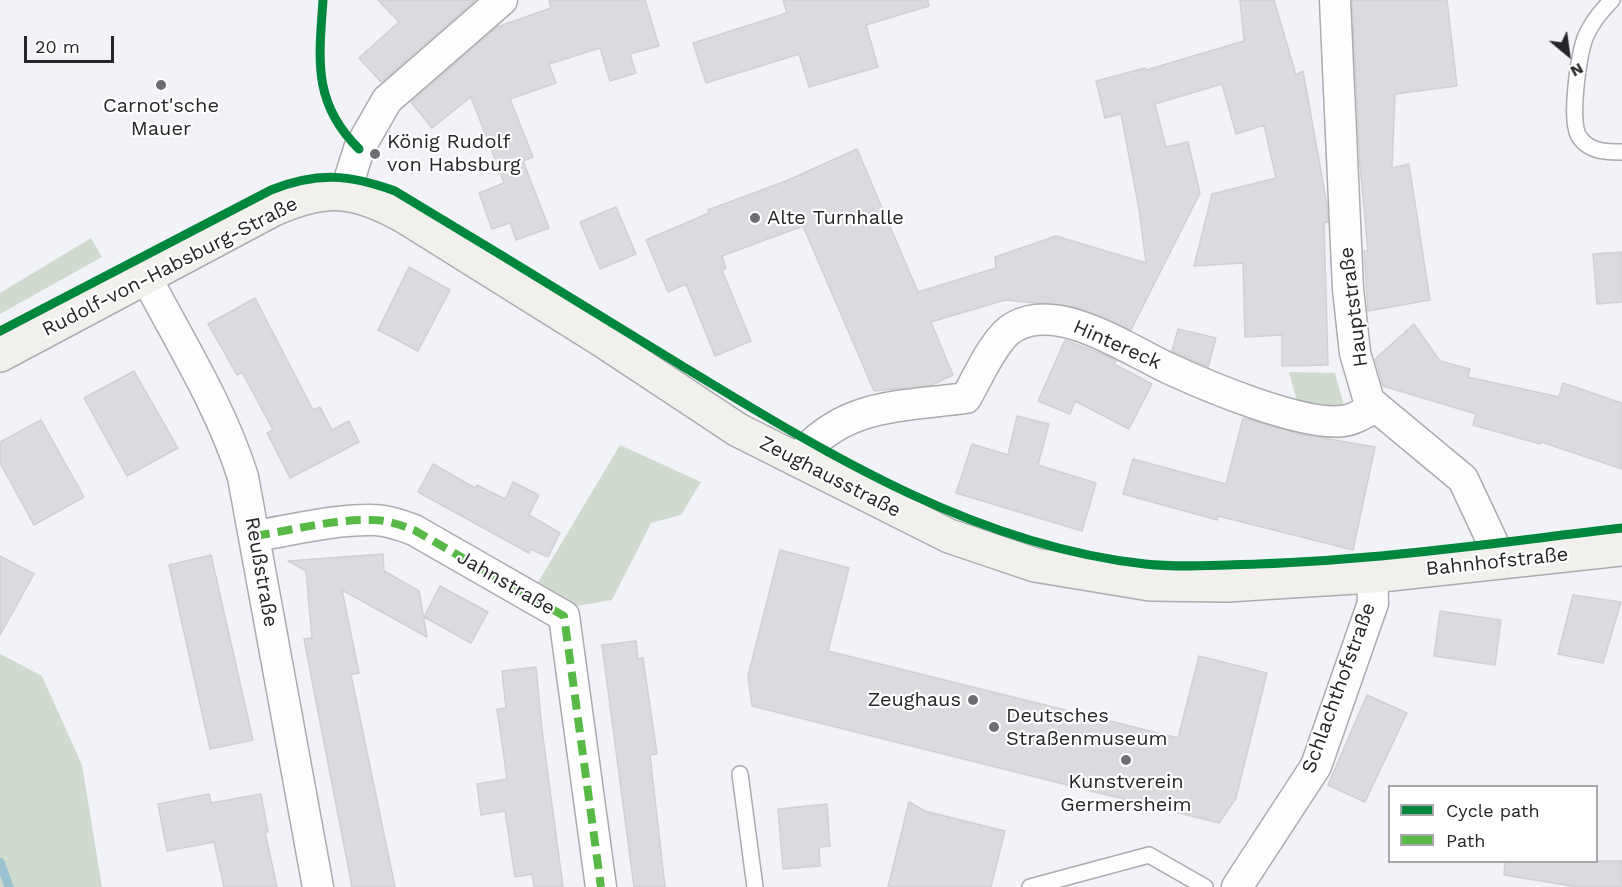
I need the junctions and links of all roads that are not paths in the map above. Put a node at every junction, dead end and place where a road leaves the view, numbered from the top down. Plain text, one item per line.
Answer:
1 (502, 0) edge
2 (1335, 0) edge
3 (1612, 0) edge
4 (1622, 152) edge
5 (345, 193) junction
6 (146, 277) junction
7 (0, 356) edge
8 (1376, 407) junction
9 (796, 460) junction
10 (255, 536) junction
11 (1622, 549) edge
12 (1496, 561) junction
13 (1372, 576) junction
14 (740, 774) dead end
15 (318, 887) edge
16 (601, 887) edge
17 (755, 887) edge
18 (1030, 887) edge
19 (1205, 887) edge
20 (1237, 887) edge

1 - 5 street
2 - 8 street, Hauptstraße
3 - 4 lane
5 - 6 street, Rudolf-von-Habsburg-Straße
5 - 9 street, Zeughausstraße
6 - 7 street, Rudolf-von-Habsburg-Straße
6 - 10 street, Reußstraße
8 - 9 street, Hintereck
8 - 12 street, Hauptstraße
9 - 13 street, Zeughausstraße
10 - 15 street, Reußstraße
10 - 16 street, Jahnstraße
11 - 12 street, Bahnhofstraße
12 - 13 street, Bahnhofstraße
13 - 20 street, Schlachthofstraße
14 - 17 lane
18 - 19 lane

